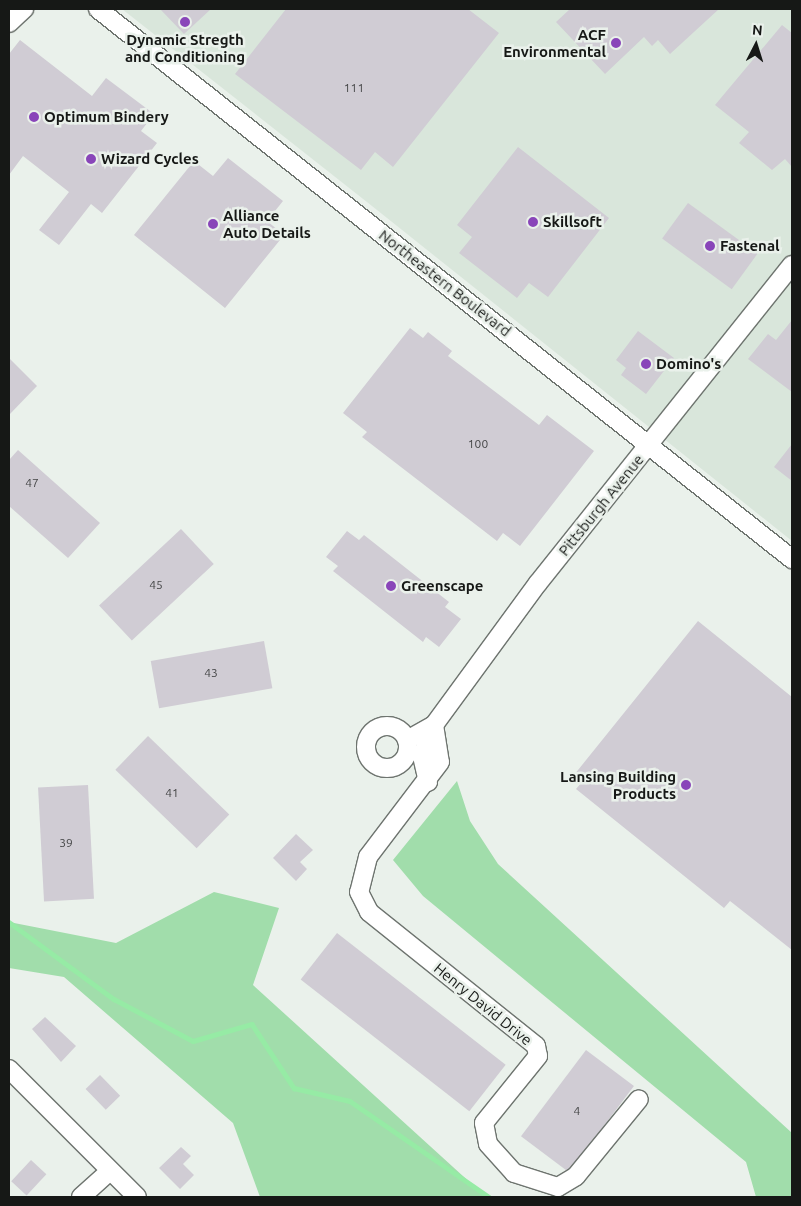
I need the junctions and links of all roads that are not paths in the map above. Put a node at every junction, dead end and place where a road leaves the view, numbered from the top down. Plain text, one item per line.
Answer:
1 (24, 9) edge
2 (98, 9) edge
3 (9, 23) edge
4 (792, 265) edge
5 (649, 446) junction
6 (792, 559) edge
7 (434, 725) junction
8 (407, 740) dead end
9 (9, 1069) edge
10 (639, 1099) dead end
11 (110, 1171) junction
12 (81, 1197) edge
13 (137, 1197) edge

1 - 3 street
2 - 5 street, Northeastern Boulevard
4 - 5 street, Pittsburgh Avenue
5 - 6 street, Northeastern Boulevard
5 - 7 street, Pittsburgh Avenue
7 - 8 street, Pittsburgh Avenue
7 - 10 street, Henry David Drive
9 - 11 street
11 - 12 street
11 - 13 street

